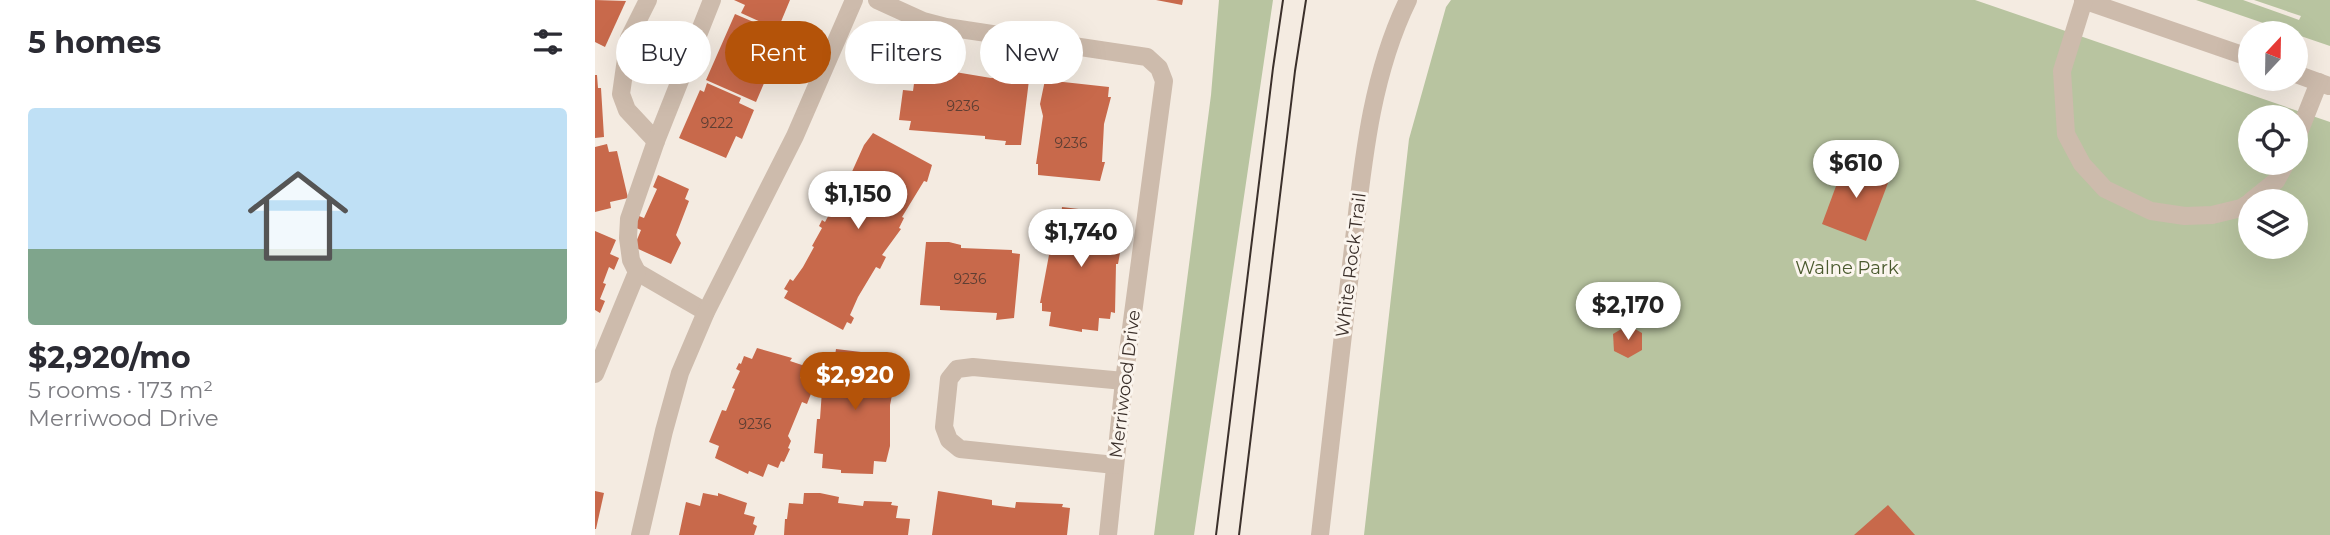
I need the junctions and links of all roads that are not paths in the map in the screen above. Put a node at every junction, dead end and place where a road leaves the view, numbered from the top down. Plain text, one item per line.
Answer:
1 (648, 0) edge
2 (712, 0) edge
3 (854, 0) edge
4 (877, 0) edge
5 (1408, 0) edge
6 (2083, 0) edge
7 (2238, 54) edge
8 (2324, 84) edge
9 (2308, 116) edge
10 (656, 141) junction
11 (2279, 175) edge
12 (2266, 189) edge
13 (2238, 209) edge
14 (637, 272) junction
15 (706, 312) junction
16 (595, 374) edge
17 (1124, 381) junction
18 (1115, 465) junction
19 (640, 535) edge
20 (1108, 535) edge
21 (1320, 535) edge

1 - 10 street
2 - 10 street
3 - 15 street
4 - 17 street, Merriwood Drive
5 - 21 street, White Rock Trail
6 - 7 street
6 - 13 street
8 - 9 street
10 - 14 street
11 - 12 street
14 - 15 street
14 - 16 street
15 - 19 street
17 - 18 street, Merriwood Drive
17 - 18 street
18 - 20 street, Merriwood Drive

